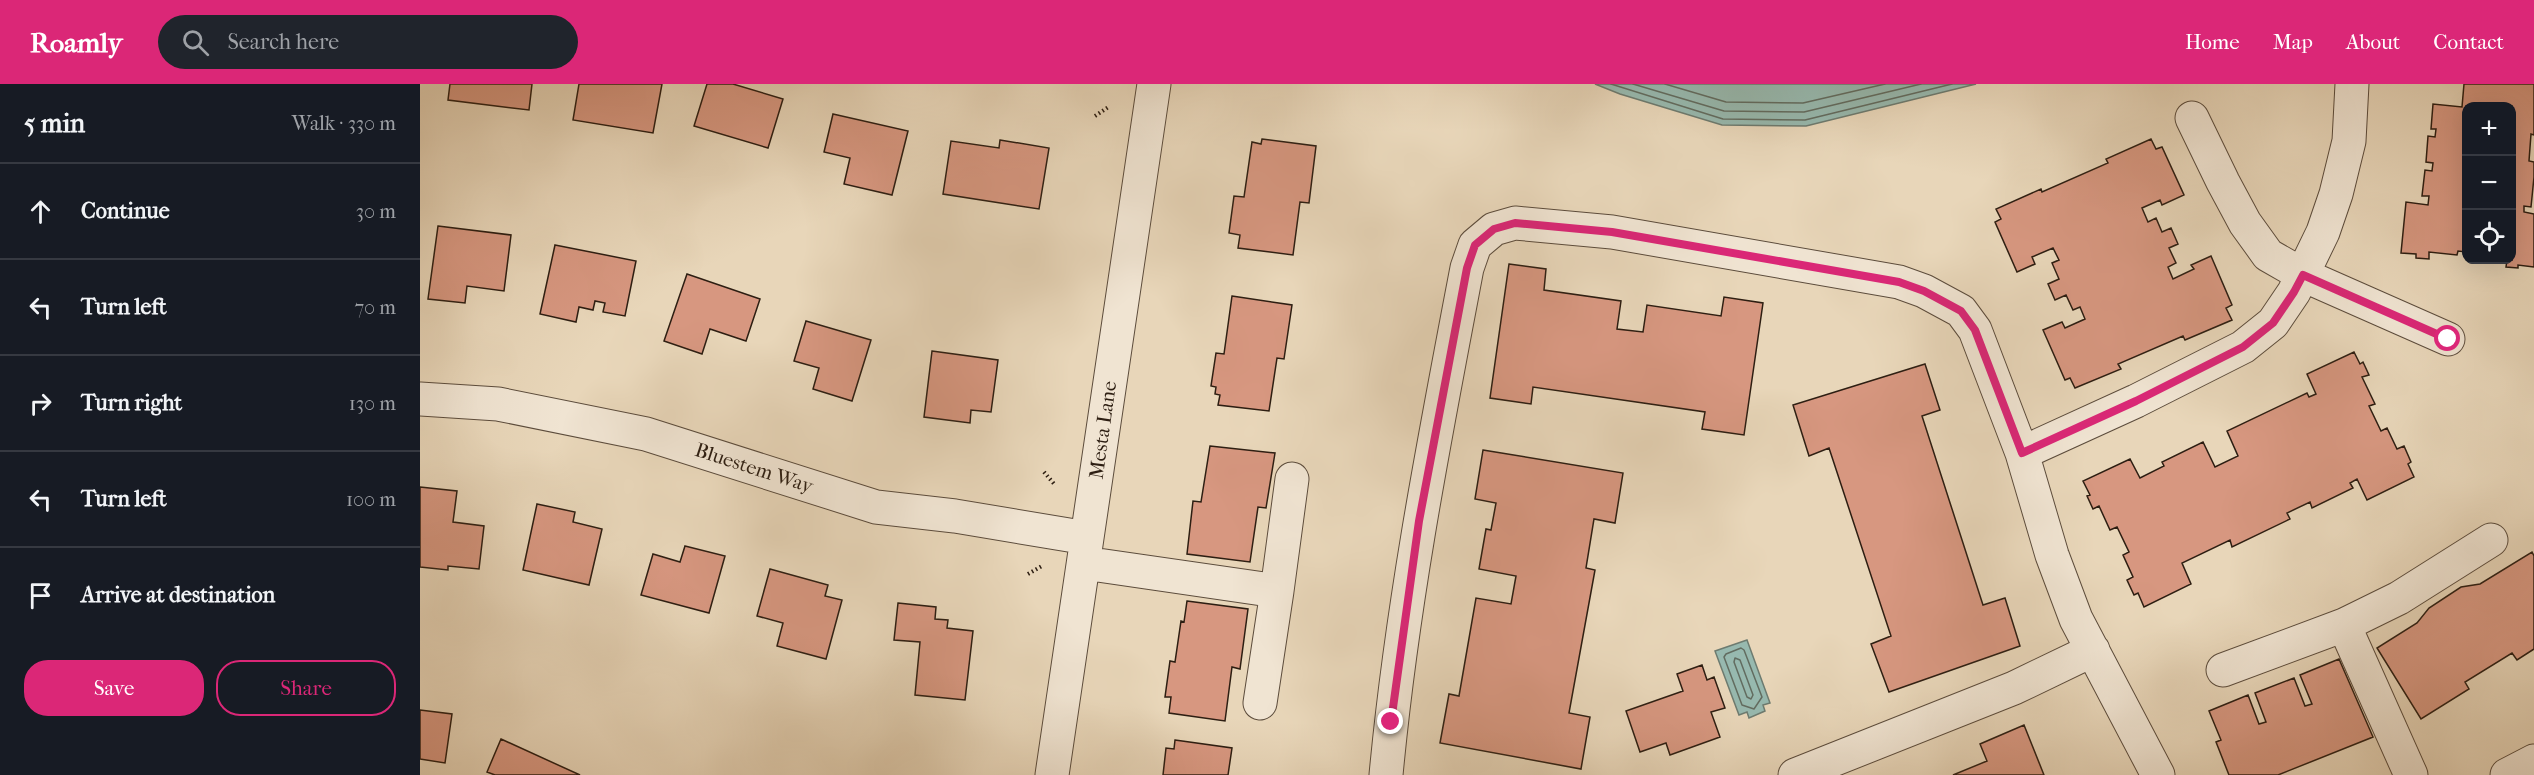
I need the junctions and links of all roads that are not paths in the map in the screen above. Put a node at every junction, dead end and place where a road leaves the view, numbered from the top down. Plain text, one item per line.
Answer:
1 (1154, 84) edge
2 (2352, 84) edge
3 (2192, 118) dead end
4 (2303, 275) junction
5 (2448, 339) dead end
6 (420, 399) edge
7 (2022, 453) junction
8 (1292, 479) dead end
9 (2491, 540) dead end
10 (1086, 550) junction
11 (1277, 591) junction
12 (2344, 626) junction
13 (2093, 650) junction
14 (2223, 670) dead end
15 (1260, 703) dead end
16 (2534, 761) edge
17 (1052, 775) edge
18 (1386, 775) edge
19 (1795, 775) edge
20 (2158, 775) edge
21 (2411, 775) edge
22 (2507, 775) edge

1 - 10 street, Mesta Lane
2 - 4 street
3 - 4 street
4 - 5 street
4 - 7 street
6 - 10 street, Bluestem Way
7 - 13 street
7 - 18 street
8 - 11 street
9 - 12 street
10 - 11 street, Bluestem Way
10 - 17 street, Mesta Lane
11 - 15 street
12 - 14 street
12 - 21 street
13 - 19 street
13 - 20 street
16 - 22 street

